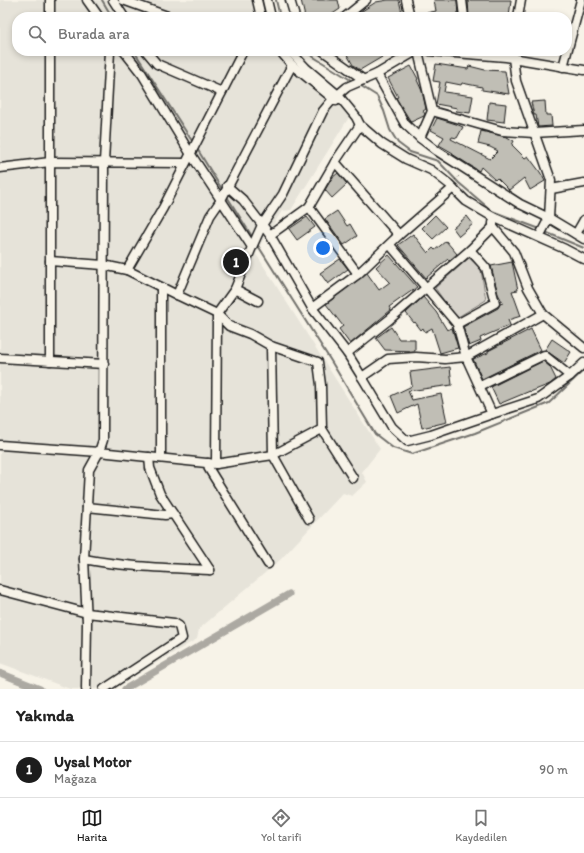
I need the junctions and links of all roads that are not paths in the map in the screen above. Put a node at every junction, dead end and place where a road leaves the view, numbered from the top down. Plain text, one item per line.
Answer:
1 (50, 0) edge
2 (87, 0) edge
3 (113, 0) edge
4 (123, 0) edge
5 (257, 0) edge
6 (267, 0) edge
7 (290, 0) edge
8 (352, 0) edge
9 (366, 0) edge
10 (406, 0) edge
11 (462, 0) edge
12 (521, 0) edge
13 (581, 5) edge
14 (357, 8) junction
15 (50, 12) edge
16 (95, 12) edge
17 (121, 12) edge
18 (156, 12) edge
19 (260, 12) edge
20 (270, 12) edge
21 (294, 12) edge
22 (352, 12) edge
23 (409, 12) edge
24 (463, 12) edge
25 (519, 12) edge
26 (572, 36) edge
27 (50, 56) edge
28 (110, 56) edge
29 (128, 56) edge
30 (150, 56) edge
31 (240, 56) edge
32 (284, 56) edge
33 (295, 56) edge
34 (330, 56) edge
35 (408, 56) edge
36 (418, 56) edge
37 (514, 56) edge
38 (518, 56) edge
39 (566, 56) edge
40 (292, 65) junction
41 (563, 66) junction
42 (584, 70) edge
43 (377, 74) junction
44 (363, 80) junction
45 (222, 92) junction
46 (335, 97) junction
47 (432, 111) junction
48 (360, 125) junction
49 (584, 130) edge
50 (534, 133) junction
51 (420, 138) junction
52 (190, 152) junction
53 (50, 162) junction
54 (104, 162) junction
55 (335, 162) junction
56 (185, 163) junction
57 (0, 168) edge
58 (584, 183) edge
59 (452, 186) junction
60 (227, 187) junction
61 (551, 189) junction
62 (221, 200) junction
63 (308, 207) junction
64 (493, 217) junction
65 (584, 220) edge
66 (548, 221) junction
67 (262, 226) junction
68 (493, 227) junction
69 (576, 234) junction
70 (270, 235) junction
71 (399, 235) junction
72 (541, 235) junction
73 (584, 240) edge
74 (390, 244) junction
75 (252, 246) junction
76 (470, 250) junction
77 (584, 259) edge
78 (50, 261) junction
79 (104, 265) junction
80 (127, 270) junction
81 (358, 274) junction
82 (161, 287) junction
83 (426, 287) junction
84 (234, 289) junction
85 (177, 295) junction
86 (258, 301) dead end
87 (312, 308) junction
88 (217, 314) junction
89 (543, 314) junction
90 (457, 324) junction
91 (271, 346) junction
92 (584, 348) edge
93 (347, 353) junction
94 (466, 357) junction
95 (0, 358) edge
96 (50, 361) junction
97 (584, 362) edge
98 (104, 364) junction
99 (570, 376) junction
100 (362, 377) junction
101 (480, 386) junction
102 (492, 414) junction
103 (322, 429) junction
104 (0, 445) edge
105 (99, 452) junction
106 (273, 455) junction
107 (149, 457) junction
108 (161, 458) junction
109 (212, 463) junction
110 (353, 478) dead end
111 (87, 507) junction
112 (173, 514) junction
113 (309, 519) dead end
114 (84, 559) junction
115 (268, 564) dead end
116 (0, 590) edge
117 (87, 613) junction
118 (86, 689) edge
119 (104, 689) edge

1 - 15 street
2 - 16 street
3 - 17 street
4 - 18 street
5 - 19 street
6 - 20 street
7 - 21 street
8 - 14 street
9 - 14 street
10 - 23 street
11 - 24 street
12 - 25 street
13 - 26 street
14 - 22 street
27 - 53 street
28 - 54 street
29 - 52 street
30 - 45 street
31 - 45 street
32 - 40 street
33 - 46 street
34 - 44 street
35 - 43 street
36 - 47 street
37 - 50 street
38 - 41 street
39 - 41 street
40 - 46 street
40 - 60 street
41 - 42 street
43 - 44 street
43 - 51 street
44 - 46 street
45 - 52 street
46 - 48 street
46 - 67 street
47 - 50 street
47 - 51 street
48 - 55 street
48 - 59 street
49 - 50 street
50 - 61 street
51 - 66 street
52 - 56 street
52 - 62 street
53 - 54 street
53 - 57 street
53 - 78 street
54 - 56 street
54 - 79 street
55 - 63 street
55 - 71 street
56 - 80 street
58 - 61 street
59 - 64 street
59 - 71 street
60 - 62 street
60 - 67 street
61 - 66 street
62 - 75 street
62 - 85 street
63 - 70 street
63 - 81 street
64 - 68 street
64 - 72 street
65 - 69 street
66 - 69 street
66 - 72 street
67 - 70 street
67 - 75 street
68 - 76 street
68 - 89 street
69 - 73 street
70 - 87 street
71 - 74 street
72 - 77 street
74 - 81 street
74 - 83 street
75 - 84 street
76 - 83 street
76 - 90 street
78 - 79 street
78 - 96 street
79 - 80 street
79 - 98 street
80 - 82 street
81 - 87 street
82 - 85 street
82 - 108 street
83 - 90 street
83 - 93 street
84 - 86 street
84 - 88 street
85 - 88 street
87 - 93 street
88 - 91 street
88 - 109 street
89 - 92 street
89 - 94 street
90 - 94 street
91 - 103 street
91 - 106 street
93 - 100 street
94 - 100 street
94 - 101 street
95 - 96 street
96 - 98 street
97 - 99 street
98 - 105 street
99 - 101 street
99 - 102 street
100 - 102 street
101 - 102 street
103 - 106 street
103 - 110 street
104 - 105 street
105 - 107 street
105 - 111 street
106 - 109 street
106 - 113 street
107 - 108 street
107 - 112 street
108 - 109 street
109 - 115 street
111 - 112 street
111 - 114 street
112 - 114 street
114 - 117 street
116 - 117 street
117 - 118 street
117 - 119 street

